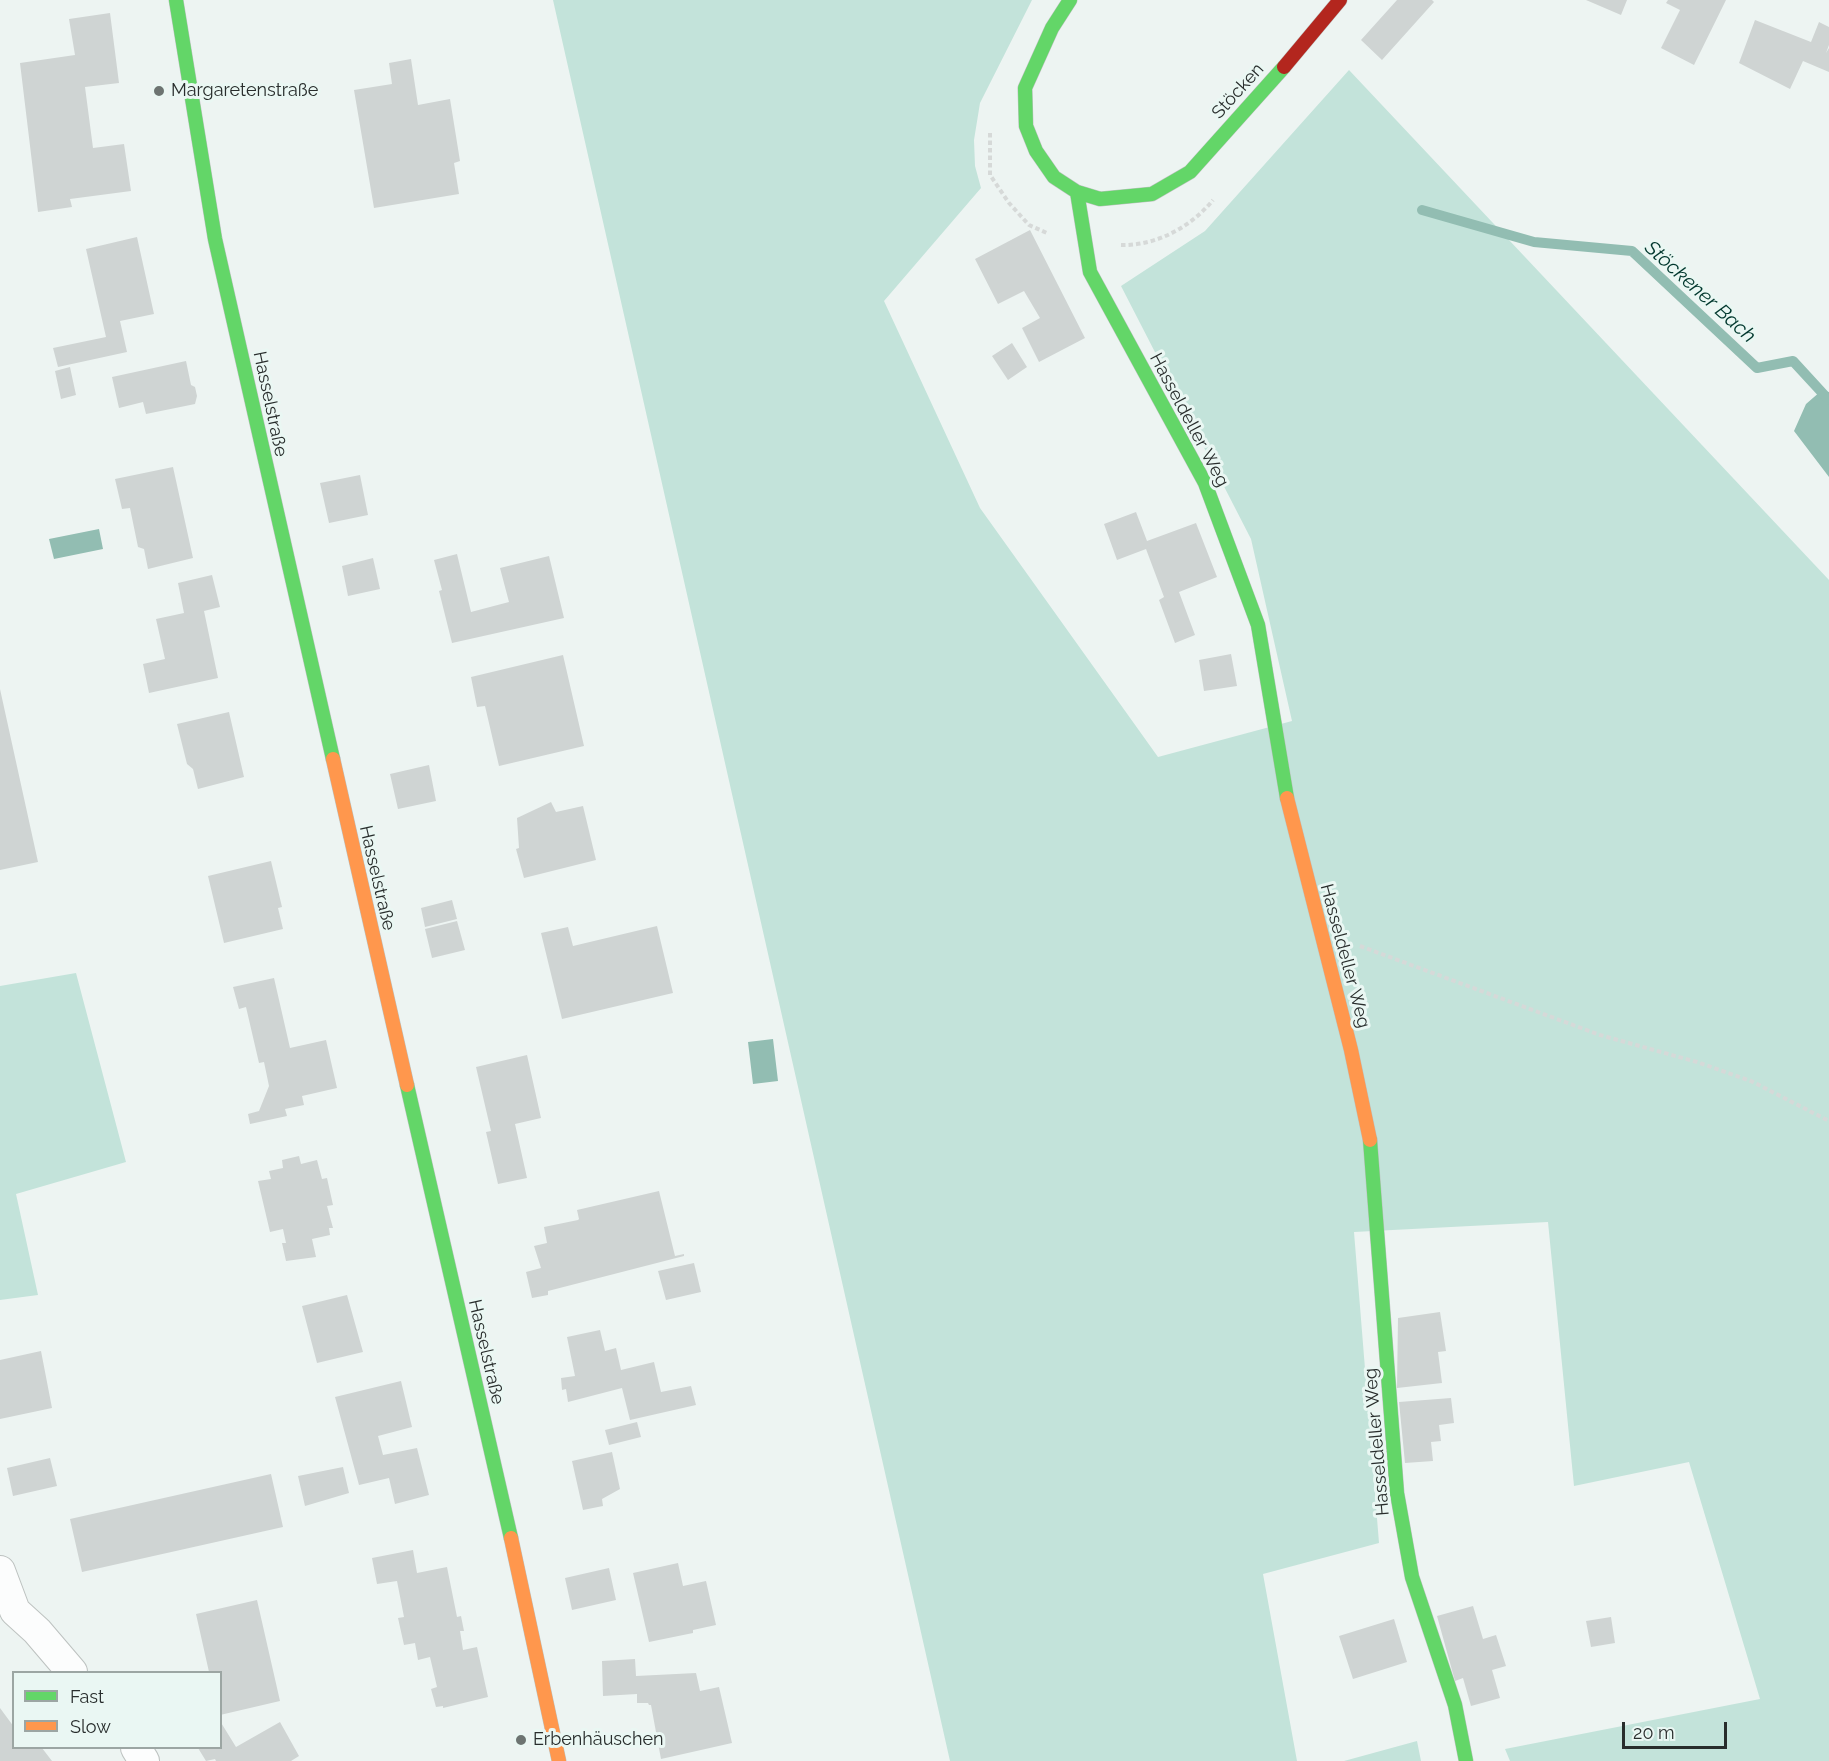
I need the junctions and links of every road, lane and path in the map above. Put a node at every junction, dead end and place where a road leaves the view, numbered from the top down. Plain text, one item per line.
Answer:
1 (176, 0) edge
2 (1070, 0) edge
3 (1340, 0) edge
4 (991, 125) dead end
5 (1077, 192) junction
6 (1218, 193) dead end
7 (1085, 244) junction
8 (1320, 931) junction
9 (1829, 1121) edge
10 (0, 1571) edge
11 (7, 1612) edge
12 (71, 1671) edge
13 (559, 1761) edge
14 (1466, 1761) edge

1 - 13 street, Hasselstraße
2 - 5 street
3 - 5 street, Stöcken
4 - 7 path
5 - 7 street, Hasseldeller Weg
6 - 7 path
7 - 8 street, Hasseldeller Weg
8 - 9 path
8 - 14 street, Hasseldeller Weg
10 - 11 street
11 - 12 street

